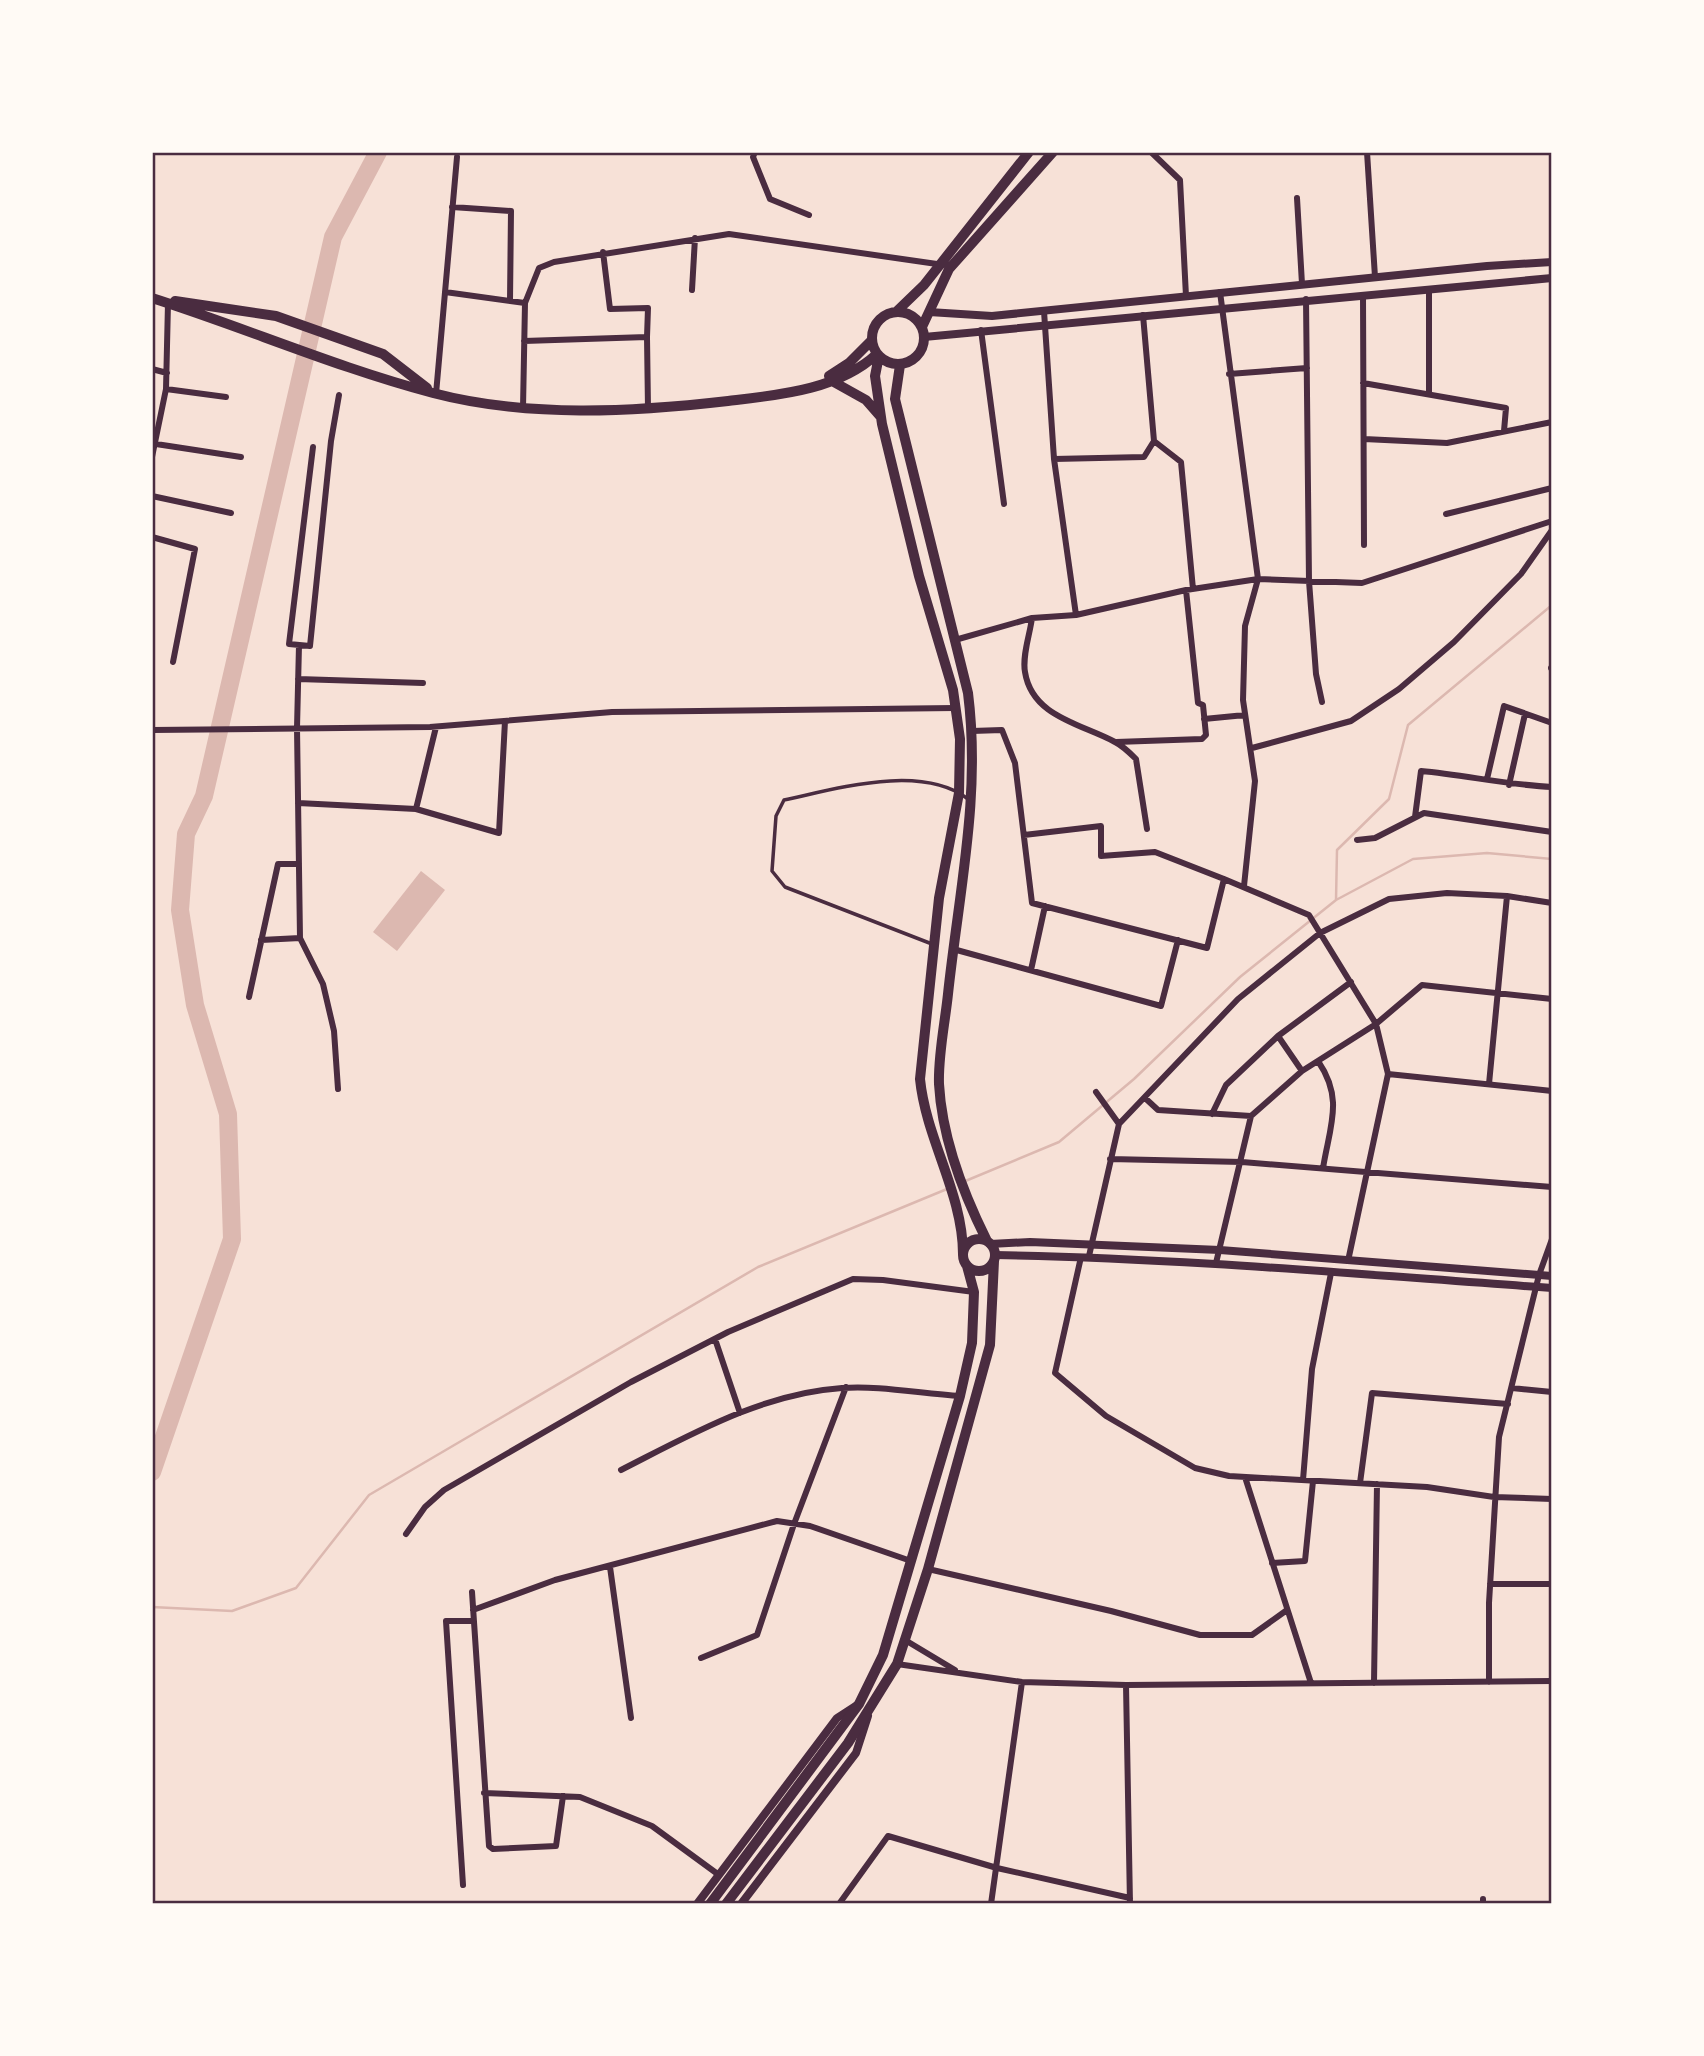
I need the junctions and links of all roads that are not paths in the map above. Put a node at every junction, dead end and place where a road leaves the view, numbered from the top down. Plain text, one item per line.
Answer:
1 (755, 152) edge
2 (1029, 152) edge
3 (1053, 152) edge
4 (1151, 152) edge
5 (1367, 152) edge
6 (457, 158) dead end
7 (1297, 198) dead end
8 (452, 207) junction
9 (809, 215) dead end
10 (695, 238) junction
11 (603, 252) junction
12 (1552, 262) edge
13 (937, 264) junction
14 (1375, 277) junction
15 (1552, 278) edge
16 (1302, 284) junction
17 (1429, 289) junction
18 (692, 290) dead end
19 (445, 292) junction
20 (1220, 292) junction
21 (1363, 295) junction
22 (1186, 296) junction
23 (152, 298) edge
24 (1306, 299) junction
25 (510, 301) junction
26 (168, 303) junction
27 (525, 303) junction
28 (1222, 307) junction
29 (1044, 311) junction
30 (896, 312) junction
31 (929, 312) junction
32 (1143, 315) junction
33 (1044, 324) junction
34 (981, 330) junction
35 (923, 332) junction
36 (647, 337) junction
37 (872, 340) junction
38 (524, 341) junction
39 (878, 355) junction
40 (900, 365) junction
41 (1307, 368) junction
42 (152, 369) edge
43 (167, 373) junction
44 (1229, 374) junction
45 (832, 381) junction
46 (1363, 383) junction
47 (814, 386) junction
48 (166, 389) junction
49 (435, 393) junction
50 (1429, 394) junction
51 (340, 396) dead end
52 (226, 397) dead end
53 (523, 408) junction
54 (648, 410) junction
55 (880, 417) junction
56 (1552, 422) edge
57 (1504, 432) junction
58 (1364, 439) junction
59 (1154, 441) junction
60 (156, 444) junction
61 (313, 447) dead end
62 (152, 457) edge
63 (241, 457) dead end
64 (1054, 459) junction
65 (1552, 488) edge
66 (152, 496) edge
67 (1004, 504) dead end
68 (231, 513) dead end
69 (1446, 514) dead end
70 (1552, 521) edge
71 (1552, 530) edge
72 (152, 537) edge
73 (1364, 545) dead end
74 (1258, 579) junction
75 (1309, 581) junction
76 (1189, 589) junction
77 (1076, 615) junction
78 (1032, 618) junction
79 (955, 640) junction
80 (299, 645) junction
81 (173, 662) dead end
82 (298, 678) junction
83 (422, 683) dead end
84 (1322, 702) dead end
85 (956, 708) junction
86 (1525, 714) junction
87 (1245, 715) junction
88 (1204, 719) junction
89 (505, 721) junction
90 (1552, 723) edge
91 (436, 727) junction
92 (297, 728) junction
93 (152, 730) edge
94 (972, 731) junction
95 (1116, 742) junction
96 (1252, 748) junction
97 (1487, 779) junction
98 (1509, 785) junction
99 (1552, 787) edge
100 (959, 793) junction
101 (298, 803) junction
102 (973, 803) junction
103 (416, 809) junction
104 (1415, 817) junction
105 (1147, 829) dead end
106 (1552, 832) edge
107 (1024, 835) junction
108 (1357, 840) dead end
109 (299, 864) junction
110 (1224, 879) junction
111 (1244, 886) junction
112 (1507, 896) junction
113 (1552, 903) edge
114 (1045, 906) junction
115 (1320, 933) junction
116 (300, 938) junction
117 (261, 940) junction
118 (1178, 940) junction
119 (934, 945) junction
120 (953, 949) junction
121 (1031, 970) junction
122 (1351, 982) junction
123 (1498, 993) junction
124 (249, 997) dead end
125 (1552, 999) edge
126 (1376, 1024) junction
127 (1279, 1036) junction
128 (1318, 1061) junction
129 (1301, 1071) junction
130 (1388, 1074) junction
131 (1489, 1084) junction
132 (338, 1089) dead end
133 (1552, 1091) edge
134 (1096, 1093) dead end
135 (1145, 1098) junction
136 (1212, 1114) junction
137 (1251, 1116) junction
138 (1119, 1124) junction
139 (1110, 1159) junction
140 (1242, 1162) junction
141 (1323, 1168) junction
142 (1368, 1171) junction
143 (1552, 1187) edge
144 (1552, 1239) edge
145 (989, 1242) junction
146 (1091, 1246) junction
147 (1220, 1250) junction
148 (963, 1254) junction
149 (1085, 1256) junction
150 (995, 1258) junction
151 (1348, 1261) junction
152 (1216, 1263) junction
153 (967, 1266) junction
154 (1331, 1273) junction
155 (1539, 1275) junction
156 (1552, 1276) edge
157 (1536, 1287) junction
158 (1552, 1288) edge
159 (974, 1292) junction
160 (715, 1339) junction
161 (846, 1387) junction
162 (1511, 1388) junction
163 (1552, 1392) edge
164 (960, 1396) junction
165 (1508, 1404) junction
166 (740, 1413) junction
167 (621, 1470) dead end
168 (1245, 1477) junction
169 (1303, 1480) junction
170 (1313, 1481) junction
171 (1360, 1483) junction
172 (1377, 1484) junction
173 (1494, 1497) junction
174 (1552, 1499) edge
175 (794, 1524) junction
176 (406, 1534) dead end
177 (911, 1562) junction
178 (1272, 1563) junction
179 (610, 1567) junction
180 (928, 1569) junction
181 (1490, 1584) junction
182 (1552, 1584) edge
183 (472, 1592) dead end
184 (473, 1610) junction
185 (1287, 1610) junction
186 (474, 1621) junction
187 (905, 1640) junction
188 (701, 1658) dead end
189 (897, 1664) junction
190 (957, 1671) junction
191 (1552, 1681) edge
192 (1022, 1682) junction
193 (1489, 1682) junction
194 (1374, 1683) junction
195 (1311, 1684) junction
196 (1126, 1685) junction
197 (859, 1704) junction
198 (869, 1713) junction
199 (631, 1718) dead end
200 (484, 1793) junction
201 (563, 1796) junction
202 (997, 1868) junction
203 (719, 1875) junction
204 (463, 1885) dead end
205 (1130, 1901) edge
206 (698, 1904) edge
207 (710, 1904) edge
208 (726, 1904) edge
209 (741, 1904) edge
210 (839, 1904) edge
211 (991, 1904) edge

1 - 9 street
2 - 13 main road
3 - 31 main road
4 - 22 street
5 - 14 street
6 - 8 street
7 - 16 street
8 - 19 street
8 - 25 street
10 - 11 street
10 - 13 street
10 - 18 street
11 - 27 street
11 - 36 street
12 - 14 street
13 - 30 main road
14 - 16 street
15 - 17 street
16 - 20 street
17 - 21 street
17 - 50 street
19 - 25 street
19 - 49 street
20 - 22 street
20 - 28 street
21 - 24 street
21 - 46 street
22 - 29 street
23 - 26 main road
23 - 49 main road
24 - 28 street
24 - 41 street
25 - 27 street
26 - 43 street
26 - 49 main road
27 - 38 street
28 - 32 street
28 - 44 street
29 - 31 street
29 - 33 street
30 - 35 main road
30 - 37 main road
31 - 35 main road
32 - 33 street
32 - 59 street
33 - 34 street
33 - 64 street
34 - 35 street
34 - 67 street
35 - 40 main road
36 - 38 street
36 - 54 street
37 - 39 main road
37 - 47 main road
38 - 53 street
39 - 40 main road
39 - 45 main road
39 - 55 main road
40 - 79 main road
41 - 44 street
41 - 75 street
42 - 43 street
43 - 48 street
44 - 74 street
45 - 47 main road
45 - 55 main road
46 - 50 street
46 - 58 street
47 - 54 main road
48 - 52 street
48 - 60 street
49 - 53 main road
50 - 57 street
51 - 80 street
53 - 54 main road
55 - 85 main road
56 - 57 street
57 - 58 street
58 - 73 street
59 - 64 street
59 - 76 street
60 - 62 street
60 - 63 street
61 - 80 street
64 - 77 street
65 - 69 street
66 - 68 street
70 - 75 street
71 - 96 street
72 - 81 street
74 - 75 street
74 - 76 street
74 - 87 street
75 - 84 street
76 - 77 street
76 - 88 street
77 - 78 street
78 - 79 street
78 - 95 street
79 - 94 main road
80 - 82 street
82 - 83 street
82 - 92 street
85 - 89 street
85 - 100 main road
86 - 90 street
86 - 97 street
86 - 98 street
87 - 88 street
87 - 96 street
88 - 95 street
89 - 91 street
89 - 103 street
91 - 92 street
91 - 103 street
92 - 93 street
92 - 101 street
94 - 102 main road
94 - 107 street
95 - 105 street
96 - 111 street
97 - 98 street
97 - 104 street
98 - 99 street
100 - 102 lane
100 - 119 main road
100 - 119 lane
101 - 103 street
101 - 109 street
102 - 120 main road
104 - 106 street
104 - 108 street
107 - 110 street
107 - 114 street
109 - 116 street
109 - 117 street
110 - 111 street
110 - 118 street
111 - 115 street
112 - 113 street
112 - 115 street
112 - 123 street
114 - 118 street
114 - 121 street
115 - 122 street
115 - 135 street
116 - 117 street
116 - 132 street
117 - 124 street
118 - 121 street
119 - 148 main road
120 - 121 street
120 - 145 main road
122 - 126 street
122 - 127 street
123 - 125 street
123 - 126 street
123 - 131 street
126 - 128 street
126 - 130 street
127 - 129 street
127 - 136 street
128 - 129 street
128 - 141 street
129 - 137 street
130 - 131 street
130 - 142 street
131 - 133 street
134 - 138 street
135 - 136 street
135 - 138 street
136 - 137 street
137 - 140 street
138 - 139 street
139 - 140 street
139 - 146 street
140 - 141 street
140 - 147 street
141 - 142 street
142 - 143 street
142 - 151 street
144 - 155 street
145 - 146 street
145 - 148 main road
145 - 150 main road
146 - 147 street
146 - 149 street
147 - 151 street
147 - 152 street
148 - 153 main road
149 - 150 street
149 - 152 street
149 - 168 street
150 - 153 main road
150 - 180 main road
151 - 155 street
152 - 154 street
153 - 159 main road
154 - 157 street
154 - 169 street
155 - 156 street
155 - 157 street
157 - 158 street
157 - 162 street
159 - 160 street
159 - 164 main road
160 - 166 street
160 - 176 street
161 - 164 street
161 - 166 street
161 - 175 street
162 - 163 street
162 - 165 street
164 - 177 main road
165 - 171 street
165 - 173 street
166 - 167 street
168 - 169 street
168 - 178 street
169 - 170 street
170 - 171 street
170 - 178 street
171 - 172 street
172 - 173 street
172 - 194 street
173 - 174 street
173 - 181 street
175 - 177 street
175 - 179 street
175 - 188 street
177 - 197 main road
178 - 185 street
179 - 184 street
179 - 199 street
180 - 185 street
180 - 187 main road
181 - 182 street
181 - 193 street
183 - 184 street
184 - 186 street
185 - 195 street
186 - 200 street
186 - 204 street
187 - 189 main road
187 - 190 street
189 - 190 street
189 - 198 main road
190 - 192 street
191 - 193 street
192 - 196 street
192 - 202 street
193 - 194 street
194 - 195 street
195 - 196 street
196 - 205 street
197 - 203 street
197 - 207 main road
198 - 208 main road
198 - 209 street
200 - 201 street
200 - 201 street
201 - 203 street
202 - 205 street
202 - 210 street
202 - 211 street
203 - 206 street

